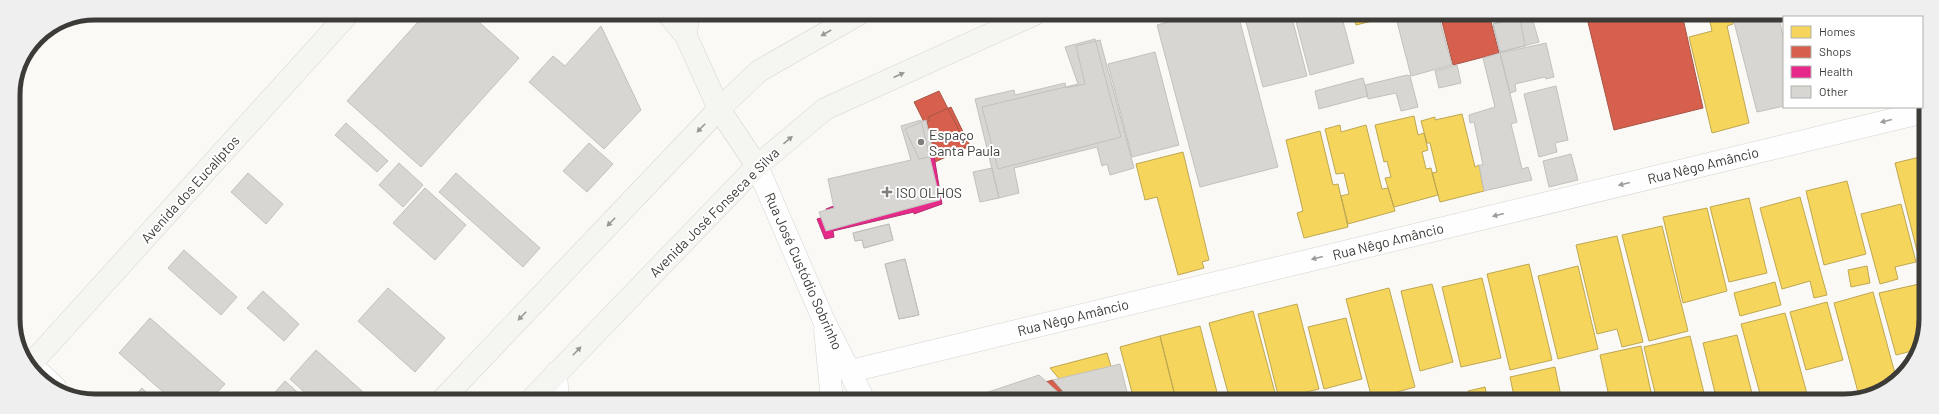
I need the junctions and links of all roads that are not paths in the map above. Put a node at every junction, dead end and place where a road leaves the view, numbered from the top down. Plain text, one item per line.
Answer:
1 (344, 20) edge
2 (672, 20) edge
3 (687, 20) edge
4 (849, 20) edge
5 (1022, 20) edge
6 (686, 36) junction
7 (719, 109) junction
8 (1919, 113) edge
9 (757, 166) junction
10 (824, 321) junction
11 (33, 362) edge
12 (851, 371) junction
13 (556, 373) junction
14 (448, 394) edge
15 (537, 394) edge
16 (558, 394) edge
17 (831, 394) edge
18 (861, 394) edge

1 - 11 main road, Avenida dos Eucalíptos
2 - 6 main road
3 - 6 main road, Rua José Custódio Sobrinho
4 -> 7 main road
9 -> 5 main road, Avenida José Fonseca e Silva
6 - 7 main road, Rua José Custódio Sobrinho
7 - 9 main road, Rua José Custódio Sobrinho
7 -> 14 main road
8 -> 12 street, Rua Nêgo Amâncio
9 - 10 street, Rua José Custódio Sobrinho
13 -> 9 main road, Avenida José Fonseca e Silva
10 - 12 street, Rua José Custódio Sobrinho
10 - 17 street
12 - 18 street, Rua José Custódio Sobrinho
13 - 15 main road, Avenida José Fonseca e Silva
13 - 16 street

